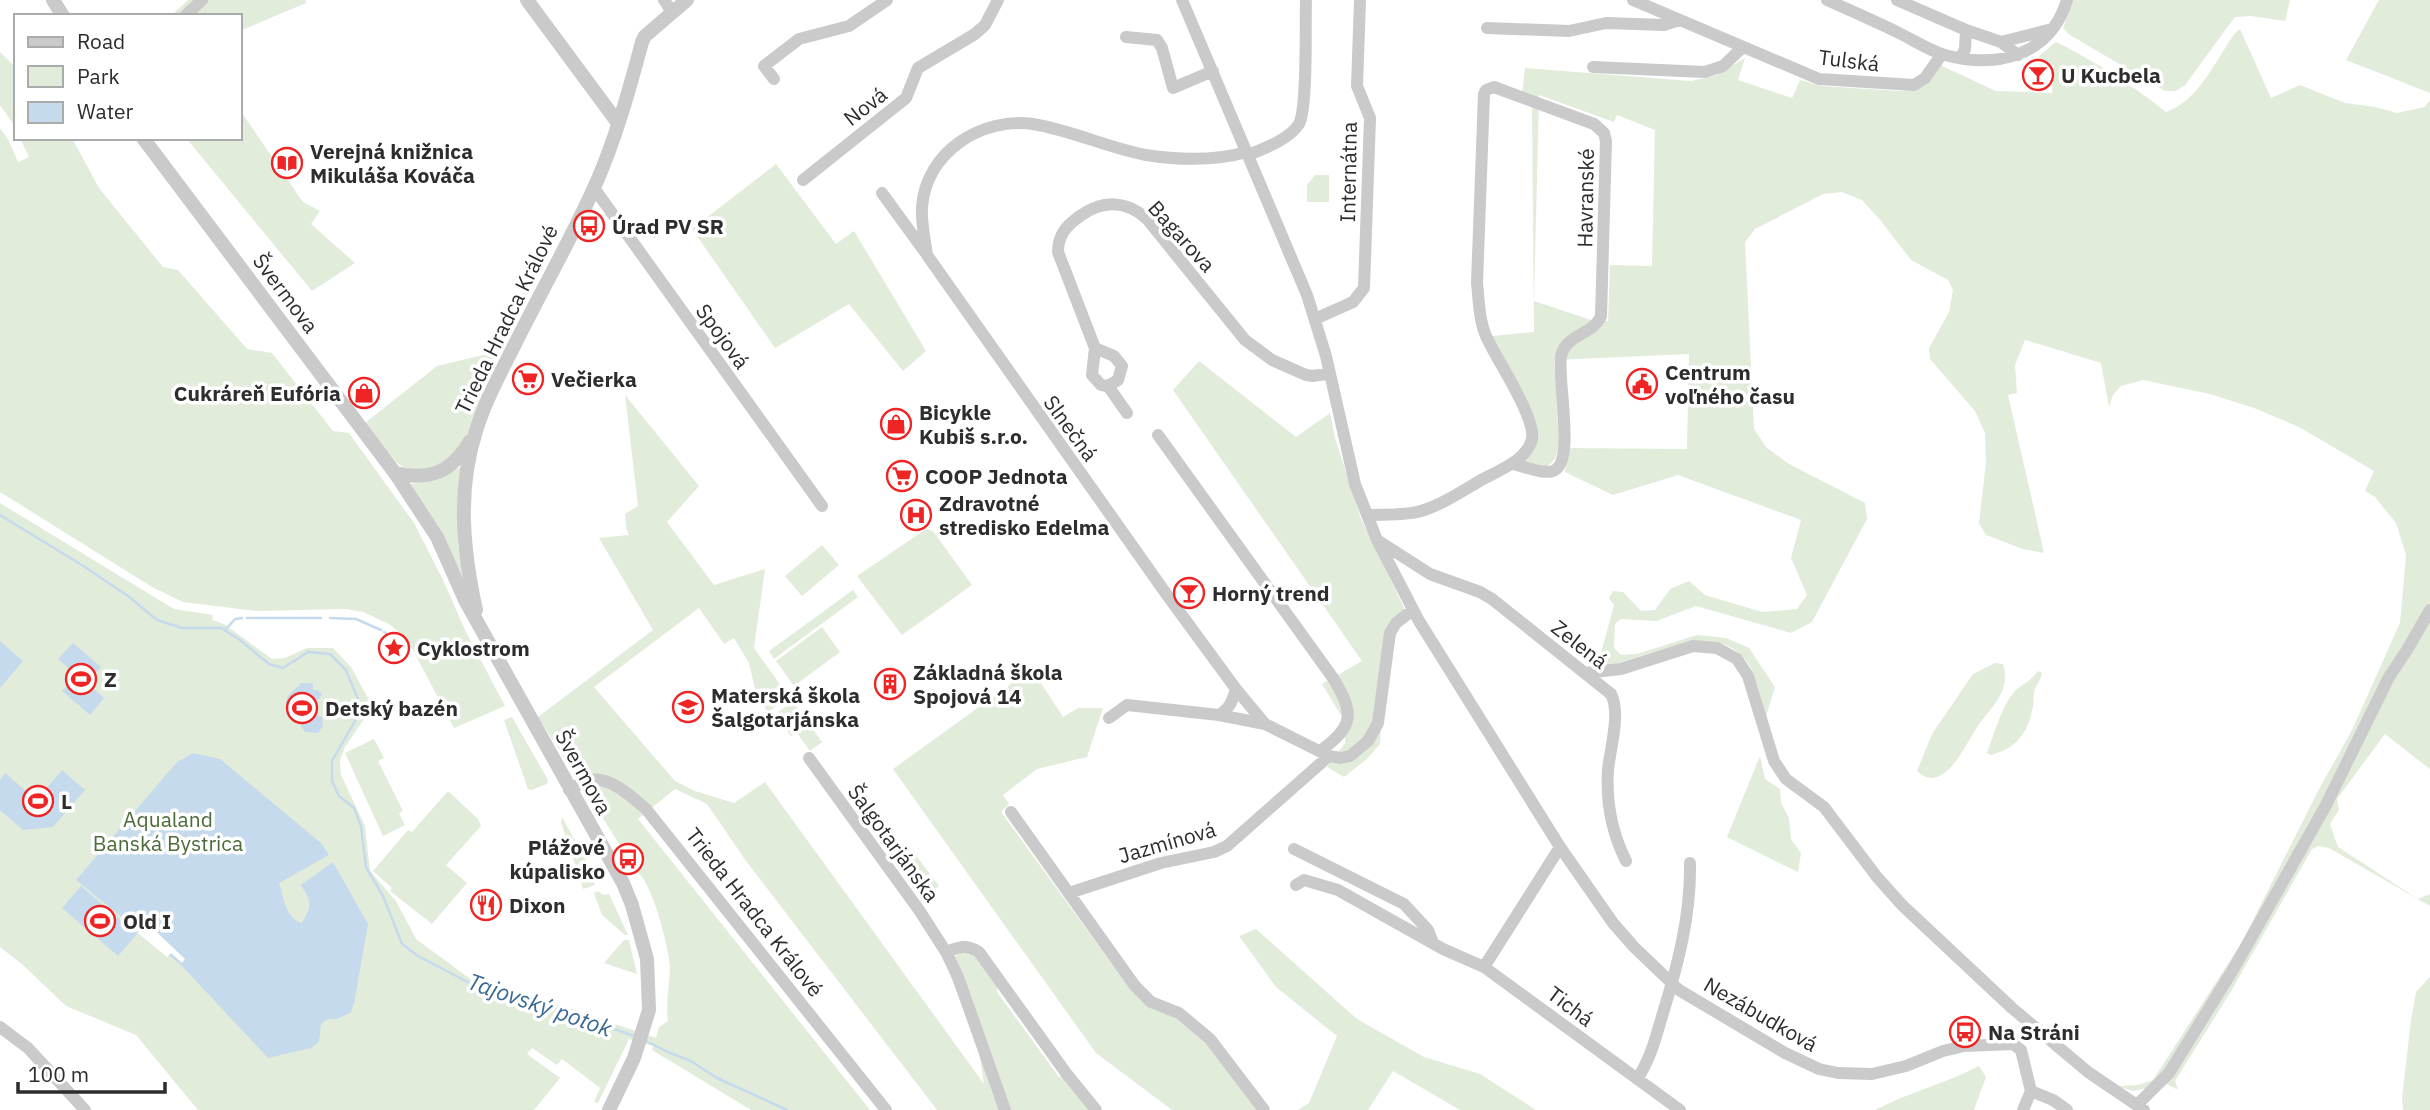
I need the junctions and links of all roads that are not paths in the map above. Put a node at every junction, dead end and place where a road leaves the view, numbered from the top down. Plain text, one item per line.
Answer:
1 (202, 0) edge
2 (527, 0) edge
3 (687, 0) edge
4 (887, 0) edge
5 (998, 0) edge
6 (1182, 0) edge
7 (1306, 0) edge
8 (1360, 0) edge
9 (1633, 0) edge
10 (1828, 0) edge
11 (1897, 0) edge
12 (2067, 0) edge
13 (668, 6) edge
14 (187, 14) edge
15 (1679, 20) junction
16 (1487, 28) dead end
17 (2053, 29) junction
18 (1966, 30) junction
19 (1126, 37) dead end
20 (2001, 42) junction
21 (1743, 47) junction
22 (1942, 54) junction
23 (2018, 55) junction
24 (1961, 58) junction
25 (1593, 67) dead end
26 (1213, 71) junction
27 (774, 79) dead end
28 (618, 123) junction
29 (145, 140) edge
30 (1248, 153) junction
31 (803, 180) dead end
32 (594, 188) junction
33 (882, 193) dead end
34 (922, 208) junction
35 (896, 213) junction
36 (927, 255) junction
37 (1315, 319) junction
38 (1095, 348) junction
39 (1330, 373) junction
40 (1108, 386) junction
41 (1127, 413) dead end
42 (475, 432) junction
43 (1158, 435) dead end
44 (1513, 464) junction
45 (395, 472) junction
46 (822, 506) dead end
47 (1367, 515) junction
48 (1377, 540) junction
49 (1413, 610) junction
50 (2430, 610) edge
51 (479, 625) junction
52 (1585, 673) junction
53 (1236, 690) junction
54 (1219, 715) junction
55 (1109, 718) dead end
56 (1265, 724) junction
57 (1325, 754) junction
58 (809, 758) dead end
59 (569, 790) junction
60 (1011, 812) dead end
61 (1560, 847) junction
62 (1294, 849) dead end
63 (1626, 861) dead end
64 (1690, 863) dead end
65 (1296, 885) dead end
66 (1069, 893) junction
67 (1433, 943) junction
68 (946, 952) junction
69 (1484, 967) junction
70 (1672, 984) junction
71 (0, 1027) edge
72 (1637, 1079) junction
73 (2031, 1091) junction
74 (2141, 1107) edge
75 (85, 1110) edge
76 (609, 1110) edge
77 (886, 1110) edge
78 (1005, 1110) edge
79 (1096, 1110) edge
80 (1264, 1110) edge
81 (1679, 1110) edge
82 (2023, 1110) edge
83 (2067, 1110) edge

1 - 14 street
2 - 28 street
3 - 13 street
4 - 27 street
5 - 31 street, Nová
6 - 26 street
7 - 30 street
8 - 37 street, Internátna
9 - 15 street, Tulská
10 - 22 street, Tulská
11 - 18 street
12 - 17 street, Tulská
13 - 28 street, Trieda Hradca Králové
15 - 16 street
15 - 21 street, Tulská
17 - 20 street
17 - 23 street, Tulská
18 - 20 street
18 - 24 street
19 - 26 street
20 - 23 street
21 - 22 street, Tulská
21 - 25 street
22 - 24 street, Tulská
23 - 24 street, Tulská
26 - 30 street
28 - 32 street, Trieda Hradca Králové
29 - 45 street, Švermova
30 - 34 street, Slnečná
30 - 37 street
32 - 42 street, Trieda Hradca Králové
32 - 46 street, Spojová
33 - 35 street, Slnečná
34 - 35 street
34 - 36 street, Slnečná
35 - 36 street, Slnečná
36 - 53 street, Slnečná
37 - 39 street
38 - 39 street, Bagarova
38 - 40 street, Bagarova
38 - 40 street
39 - 47 street
40 - 41 street, Bagarova
42 - 45 street
42 - 51 street, Trieda Hradca Králové
43 - 57 street
44 - 44 street, Havranské
44 - 47 street, Havranské
45 - 51 street, Švermova
47 - 48 street
48 - 49 street
48 - 52 street, Zelená
49 - 57 street
49 - 61 street
50 - 74 street
51 - 59 street, Švermova
52 - 63 street, Zelená
52 - 74 street
53 - 54 street
53 - 56 street, Slnečná
54 - 55 street, Slnečná
54 - 56 street, Slnečná
56 - 57 street, Slnečná
57 - 66 street, Jazmínová
58 - 68 street, Šalgotarjánska
59 - 76 street, Švermova
59 - 77 street, Trieda Hradca Králové
60 - 66 street
61 - 69 street
61 - 70 street
62 - 67 street
64 - 70 street
65 - 67 street, Tichá
66 - 80 street
67 - 69 street, Tichá
68 - 78 street, Šalgotarjánska
68 - 79 street
69 - 72 street, Tichá
70 - 72 street
70 - 73 street, Nezábudková
71 - 75 street
72 - 81 street, Tichá
73 - 82 street
73 - 83 street

